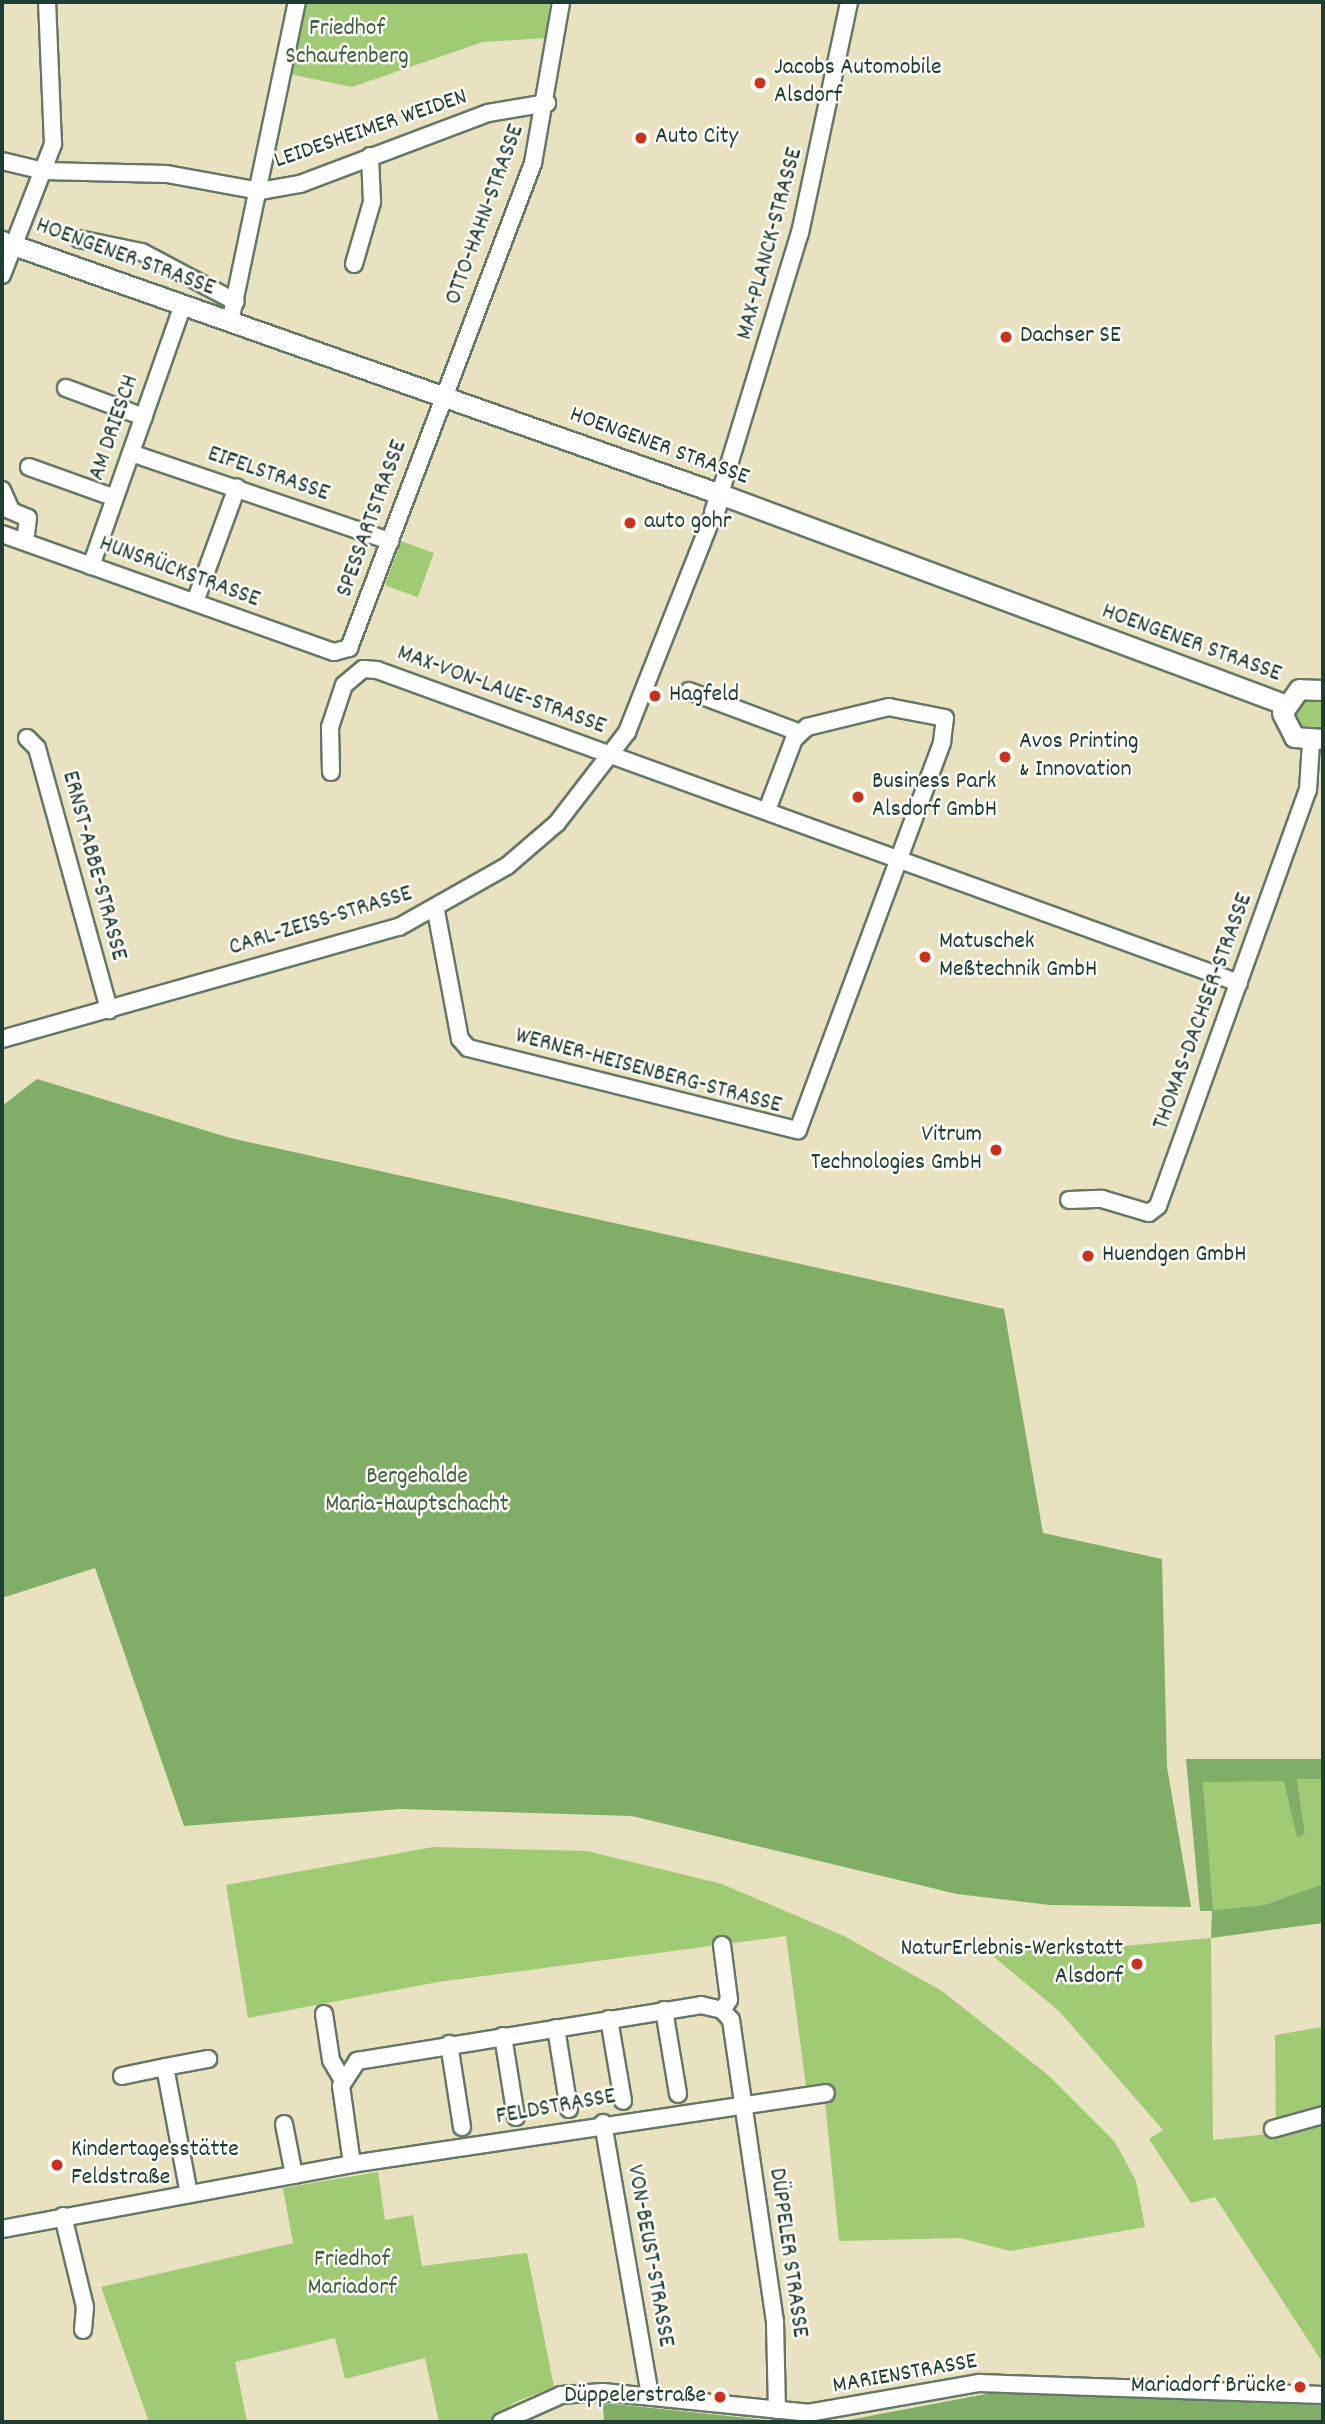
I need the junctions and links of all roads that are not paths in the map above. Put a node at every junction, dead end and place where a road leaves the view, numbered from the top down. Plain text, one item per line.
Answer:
1 (47, 2) edge
2 (297, 2) edge
3 (561, 2) edge
4 (849, 2) edge
5 (547, 103) junction
6 (370, 156) junction
7 (2, 161) edge
8 (44, 171) junction
9 (260, 191) junction
10 (79, 239) dead end
11 (8, 243) edge
12 (354, 264) dead end
13 (2, 275) edge
14 (236, 302) junction
15 (183, 304) junction
16 (230, 322) junction
17 (66, 388) dead end
18 (443, 397) junction
19 (144, 417) junction
20 (131, 453) junction
21 (29, 467) dead end
22 (237, 487) junction
23 (2, 490) edge
24 (115, 498) junction
25 (717, 503) junction
26 (7, 508) edge
27 (2, 534) edge
28 (390, 541) junction
29 (25, 542) junction
30 (91, 566) junction
31 (195, 602) junction
32 (342, 653) joint
33 (1322, 685) edge
34 (689, 691) dead end
35 (1284, 704) junction
36 (798, 732) junction
37 (27, 738) dead end
38 (1317, 741) edge
39 (612, 755) junction
40 (331, 772) dead end
41 (767, 810) junction
42 (899, 859) junction
43 (436, 911) junction
44 (1239, 983) junction
45 (109, 1010) junction
46 (2, 1039) edge
47 (1069, 1200) dead end
48 (722, 1945) dead end
49 (664, 2010) junction
50 (722, 2010) junction
51 (324, 2014) dead end
52 (609, 2019) junction
53 (556, 2028) junction
54 (503, 2036) junction
55 (449, 2044) junction
56 (208, 2059) dead end
57 (165, 2067) junction
58 (122, 2076) dead end
59 (342, 2079) junction
60 (826, 2093) dead end
61 (678, 2094) dead end
62 (623, 2101) dead end
63 (743, 2102) junction
64 (569, 2109) dead end
65 (1323, 2115) edge
66 (516, 2117) dead end
67 (603, 2123) junction
68 (284, 2124) dead end
69 (462, 2127) dead end
70 (1273, 2129) dead end
71 (352, 2164) junction
72 (294, 2175) junction
73 (189, 2194) junction
74 (63, 2216) junction
75 (2, 2229) edge
76 (83, 2330) dead end
77 (650, 2396) junction
78 (1323, 2396) edge
79 (777, 2410) junction
80 (501, 2422) edge

1 - 8 street
2 - 9 street
3 - 5 street, OTTO-HAHN-STRASSE
4 - 25 street, MAX-PLANCK-STRASSE
5 - 6 street, LEIDESHEIMER WEIDEN
5 - 18 street, OTTO-HAHN-STRASSE
6 - 9 street, LEIDESHEIMER WEIDEN
6 - 12 street
7 - 8 street, LEIDESHEIMER WEIDEN
8 - 9 street, LEIDESHEIMER WEIDEN
8 - 11 street
9 - 14 street
10 - 14 street, HOENGENER STRASSE
11 - 13 street
11 - 15 main road, HOENGENER STRASSE
14 - 16 street
15 - 16 main road, HOENGENER STRASSE
15 - 19 street, AM DRIESCH
16 - 18 main road, HOENGENER STRASSE
17 - 19 street
18 - 25 main road, HOENGENER STRASSE
18 - 28 street, SPESSARTSTRASSE
19 - 20 street, AM DRIESCH
20 - 22 street, EIFELSTRASSE
20 - 24 street, AM DRIESCH
21 - 24 street
22 - 28 street, EIFELSTRASSE
22 - 31 street
23 - 26 street
24 - 30 street, AM DRIESCH
25 - 35 main road, HOENGENER STRASSE
25 - 39 street, CARL-ZEISS-STRASSE
26 - 29 street
27 - 29 street, HUNSRÜCKSTRASSE
28 - 32 street, SPESSARTSTRASSE
29 - 30 street, HUNSRÜCKSTRASSE
30 - 31 street, HUNSRÜCKSTRASSE
31 - 32 street, HUNSRÜCKSTRASSE
33 - 35 main road
34 - 36 street
35 - 38 main road
36 - 41 street
36 - 42 street
37 - 45 street, ERNST-ABBE-STRASSE
38 - 44 street, THOMAS-DACHSER-STRASSE
39 - 40 street, MAX-VON-LAUE-STRASSE
39 - 41 street
39 - 43 street, CARL-ZEISS-STRASSE
41 - 42 street
42 - 43 street, WERNER-HEISENBERG-STRASSE
42 - 44 street
43 - 45 street, CARL-ZEISS-STRASSE
44 - 47 street, THOMAS-DACHSER-STRASSE
45 - 46 street, CARL-ZEISS-STRASSE
48 - 50 street
49 - 50 street
49 - 52 street
49 - 61 street
50 - 63 street, DÜPPELER STRASSE
51 - 59 street
52 - 53 street
52 - 62 street
53 - 54 street
53 - 64 street
54 - 55 street
54 - 66 street
55 - 59 street
55 - 69 street
56 - 57 street
57 - 58 street
57 - 73 street
59 - 71 street
60 - 63 street, FELDSTRASSE
63 - 67 street, FELDSTRASSE
63 - 79 street, DÜPPELER STRASSE
65 - 70 street
67 - 71 street, FELDSTRASSE
67 - 77 street, VON-BEUST-STRASSE
68 - 72 street
71 - 72 street, FELDSTRASSE
72 - 73 street, FELDSTRASSE
73 - 74 street, FELDSTRASSE
74 - 75 street, FELDSTRASSE
74 - 76 street
77 - 79 street, MARIENSTRASSE
77 - 80 street, MARIENSTRASSE
78 - 79 street, MARIENSTRASSE

